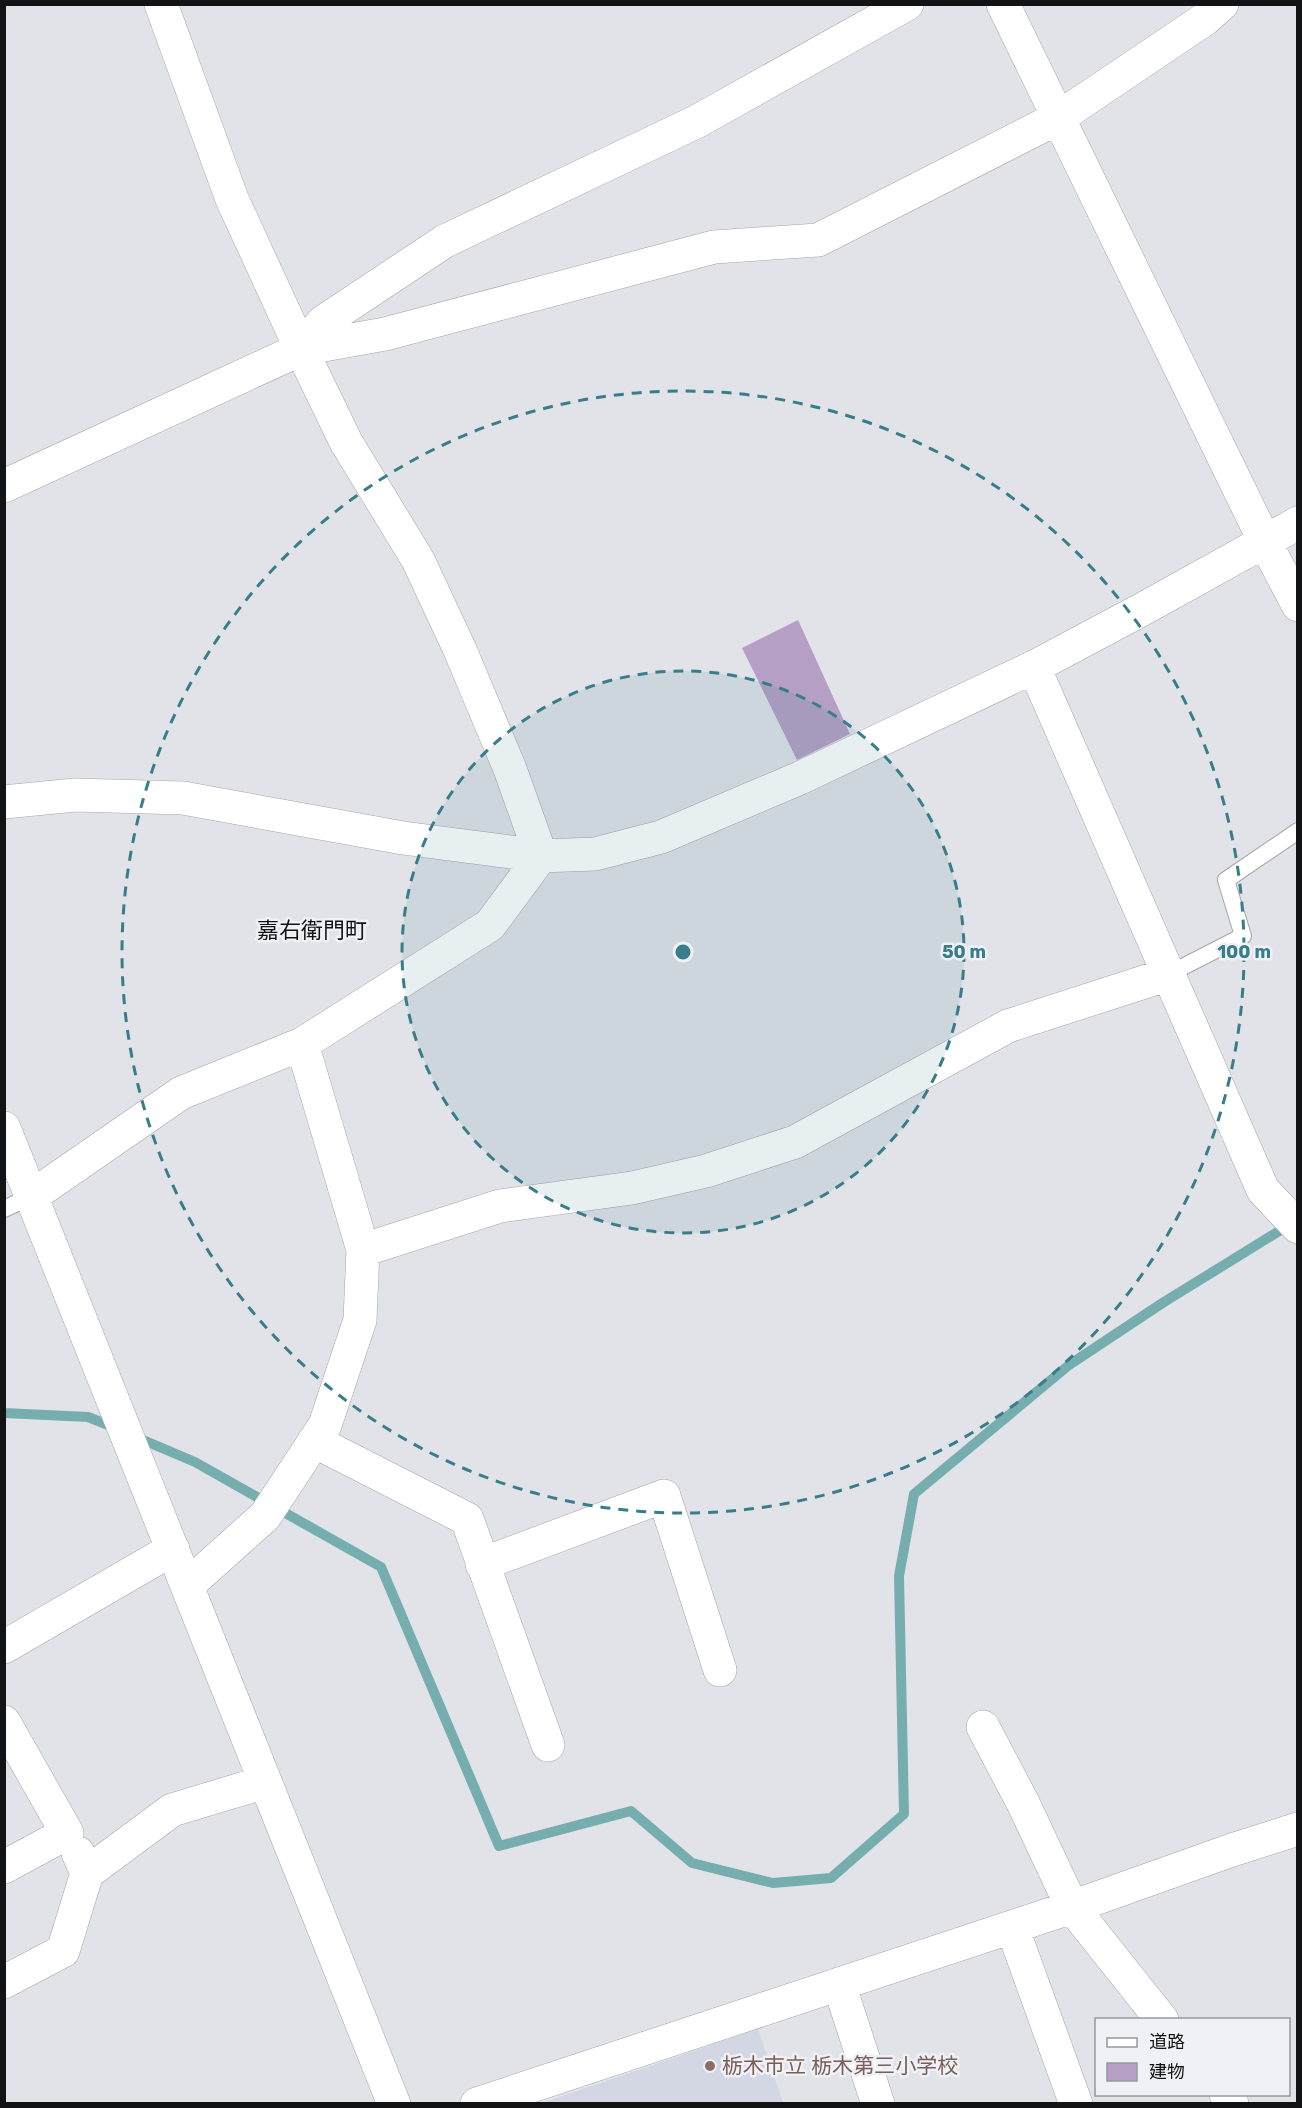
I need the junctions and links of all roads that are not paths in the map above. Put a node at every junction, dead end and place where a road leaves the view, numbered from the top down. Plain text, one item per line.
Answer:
1 (161, 4) edge
2 (907, 4) edge
3 (1003, 4) edge
4 (1222, 4) edge
5 (1058, 118) junction
6 (301, 350) junction
7 (4, 486) edge
8 (1298, 523) edge
9 (1265, 542) junction
10 (1298, 605) edge
11 (1034, 667) junction
12 (4, 802) edge
13 (1298, 831) edge
14 (541, 856) junction
15 (1169, 974) junction
16 (302, 1044) junction
17 (4, 1128) edge
18 (18, 1203) edge
19 (1298, 1227) edge
20 (363, 1250) junction
21 (314, 1441) junction
22 (172, 1549) junction
23 (482, 1564) junction
24 (188, 1586) junction
25 (4, 1647) edge
26 (720, 1670) dead end
27 (4, 1722) edge
28 (983, 1727) dead end
29 (548, 1745) dead end
30 (265, 1782) junction
31 (1298, 1829) edge
32 (68, 1833) junction
33 (4, 1867) edge
34 (87, 1873) junction
35 (1072, 1907) junction
36 (1012, 1927) junction
37 (4, 1982) edge
38 (839, 1984) junction
39 (1161, 2018) edge
40 (394, 2103) edge
41 (477, 2103) edge
42 (878, 2103) edge
43 (1076, 2103) edge

1 - 6 street
2 - 6 street
3 - 5 street
4 - 5 street
5 - 6 street
5 - 9 street
6 - 7 street
6 - 14 street
8 - 9 street
9 - 10 street
9 - 11 street
11 - 14 street
11 - 15 street
12 - 14 street
13 - 15 lane
14 - 16 street
15 - 19 street
15 - 20 street
16 - 18 street
16 - 20 street
17 - 18 street
18 - 22 street
20 - 21 street
21 - 23 street
21 - 24 street
22 - 24 street
22 - 25 street
23 - 26 street
23 - 29 street
24 - 30 street
27 - 32 street
28 - 35 street
30 - 34 street
30 - 40 street
31 - 35 street
32 - 33 street
32 - 34 street
34 - 37 street
35 - 36 street
35 - 39 street
36 - 38 street
36 - 43 street
38 - 41 street
38 - 42 street

